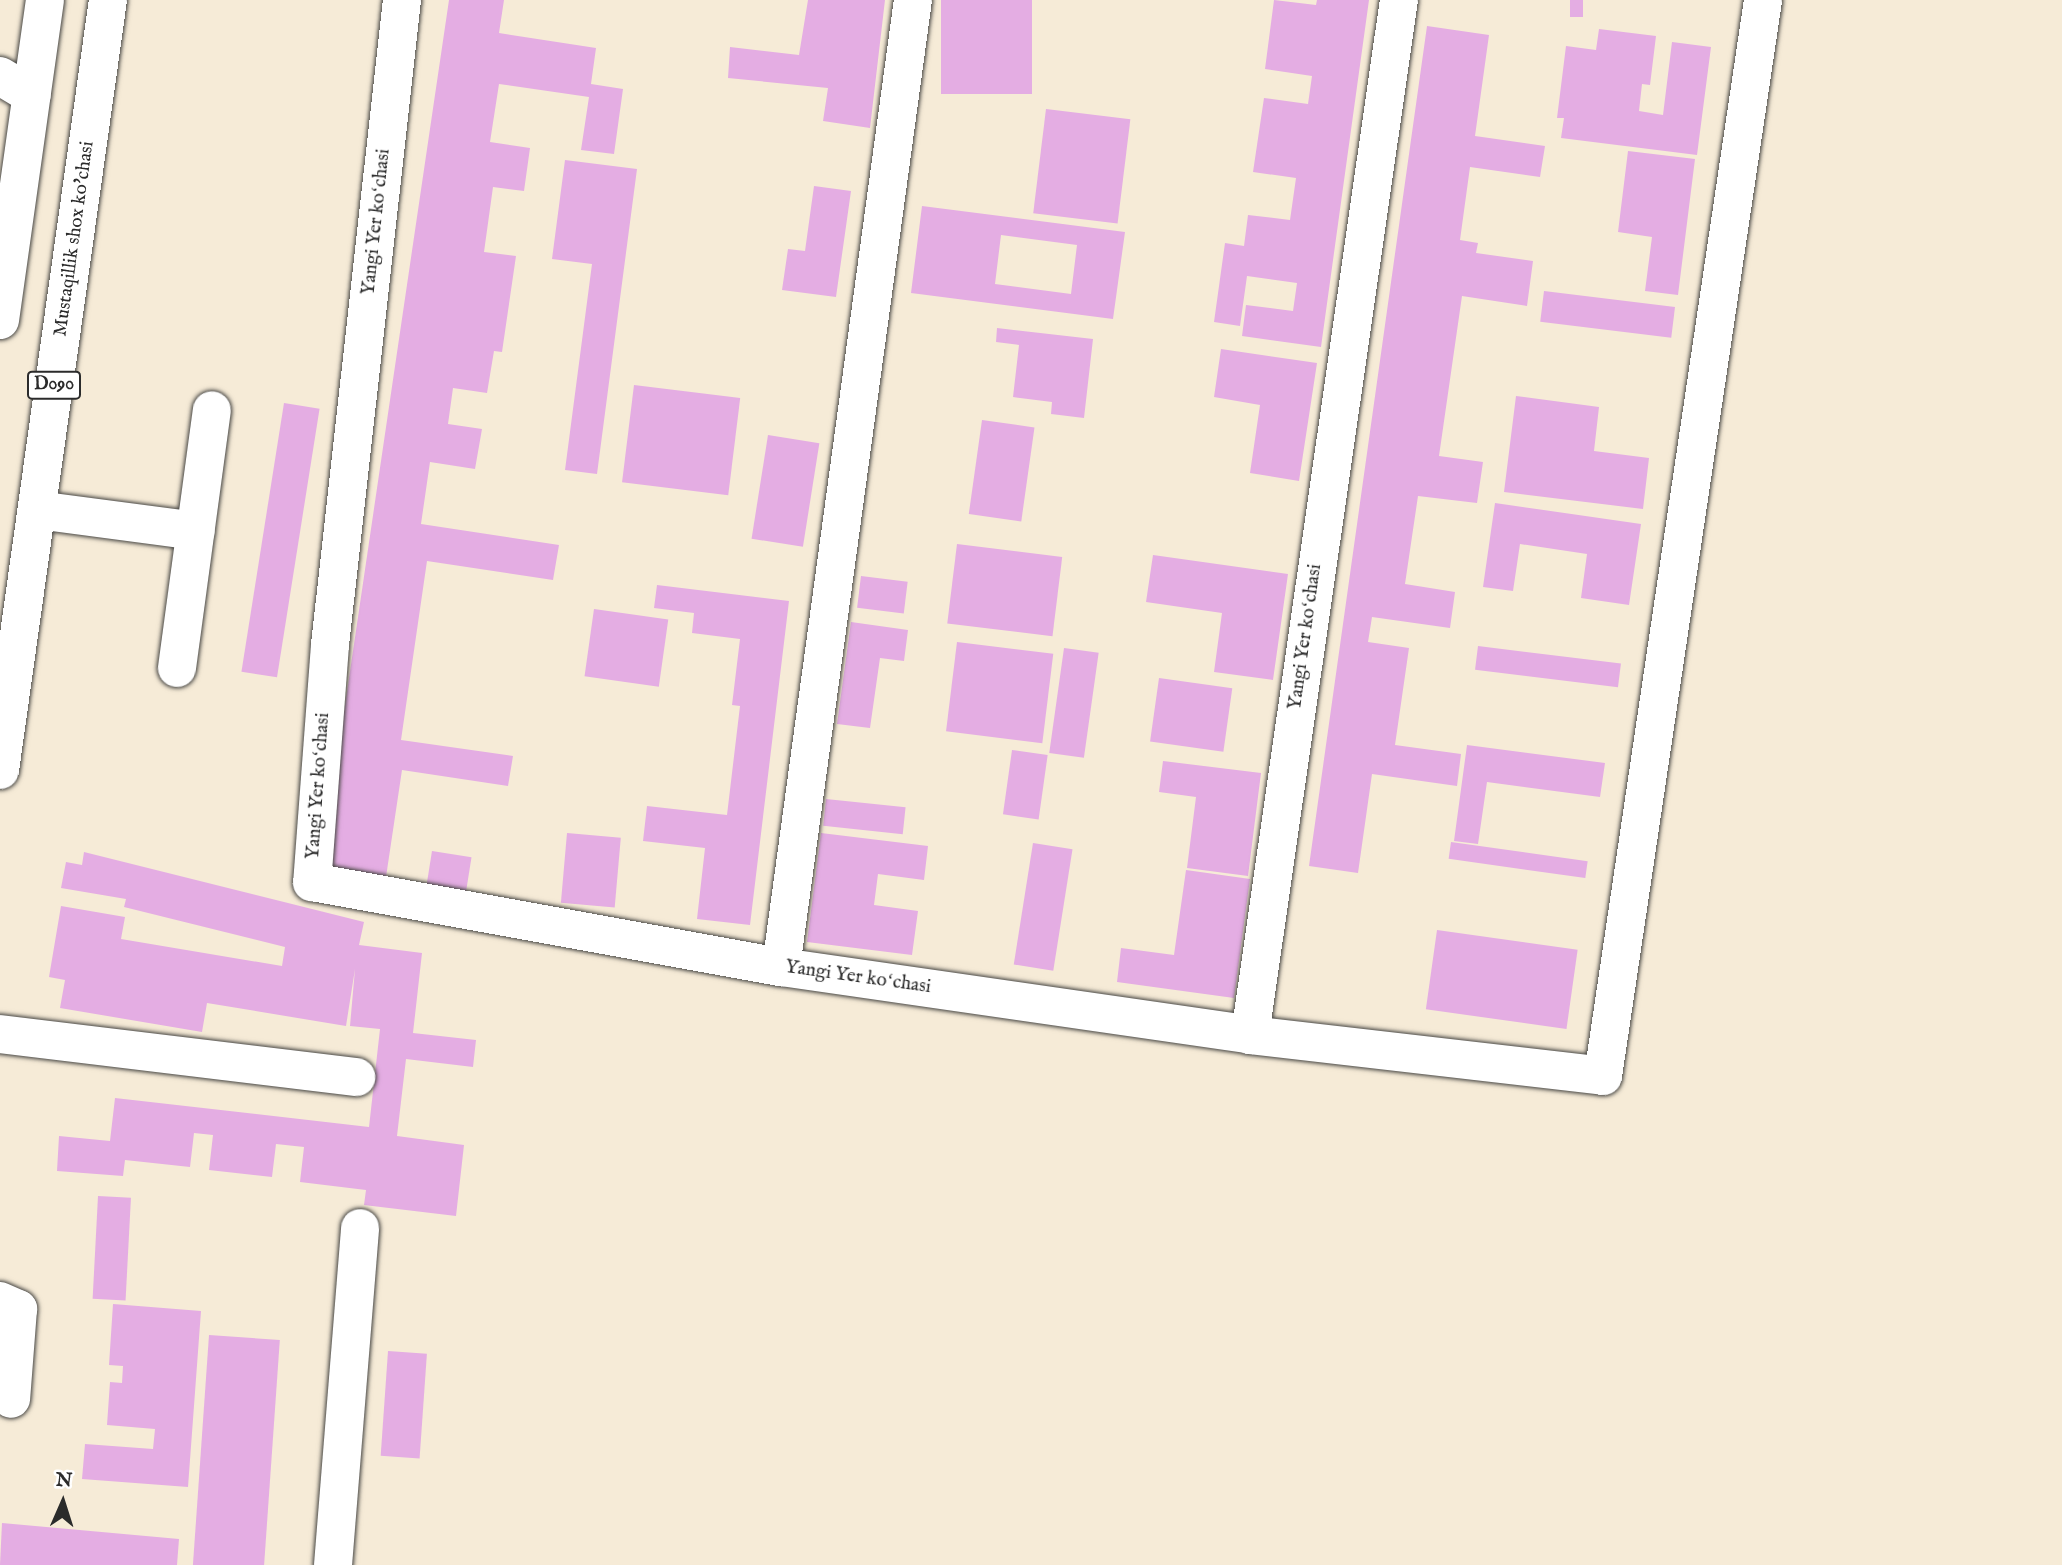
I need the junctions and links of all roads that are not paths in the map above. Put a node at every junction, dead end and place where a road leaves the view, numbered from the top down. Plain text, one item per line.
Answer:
1 (45, 0) edge
2 (108, 0) edge
3 (402, 0) edge
4 (913, 0) edge
5 (1398, 0) edge
6 (1763, 0) edge
7 (16, 85) edge
8 (0, 320) edge
9 (212, 410) dead end
10 (37, 510) junction
11 (196, 531) junction
12 (177, 668) dead end
13 (0, 770) edge
14 (782, 967) junction
15 (0, 1034) edge
16 (1250, 1035) junction
17 (356, 1077) dead end
18 (360, 1228) dead end
19 (0, 1301) edge
20 (11, 1399) dead end
21 (333, 1565) edge

1 - 7 street
2 - 10 street, Mustaqillik shox ko'chasi / D090
3 - 14 street, Yangi Yer koʻchasi
4 - 14 street
5 - 16 street, Yangi Yer koʻchasi
6 - 16 street
7 - 8 street
9 - 11 street
10 - 11 street
10 - 13 street, Mustaqillik shox ko'chasi / D090
11 - 12 street
14 - 16 street, Yangi Yer koʻchasi
15 - 17 street
18 - 21 street
19 - 20 street

